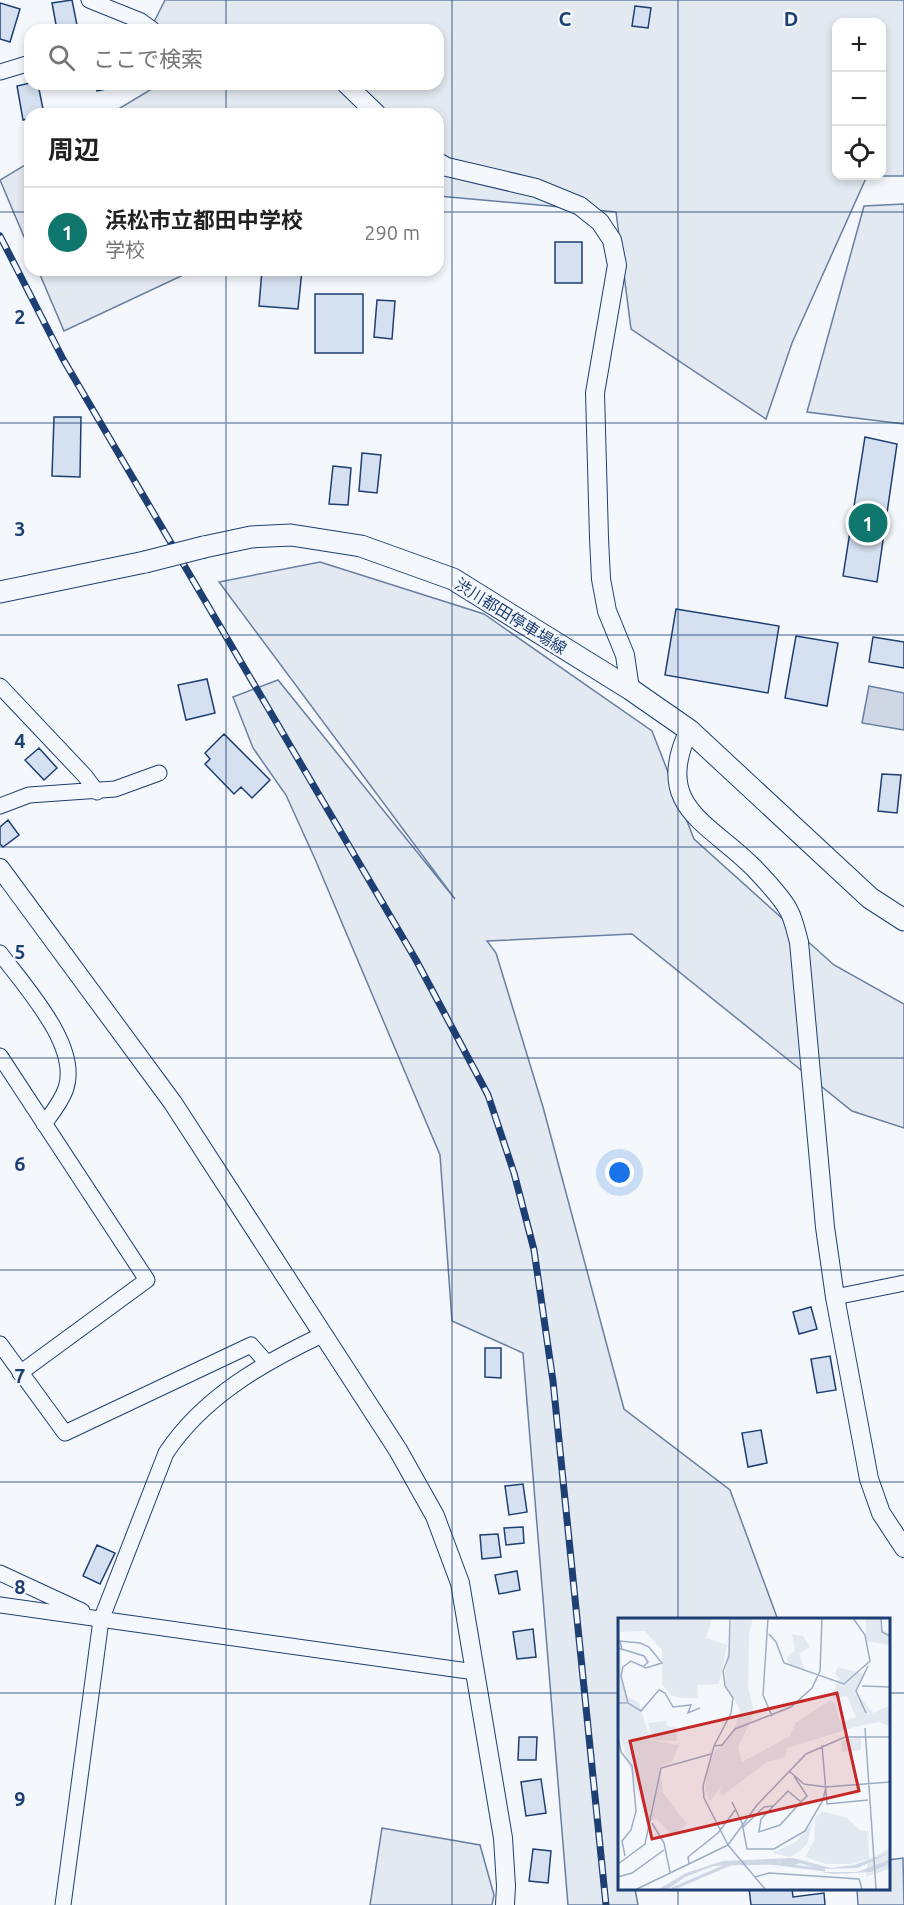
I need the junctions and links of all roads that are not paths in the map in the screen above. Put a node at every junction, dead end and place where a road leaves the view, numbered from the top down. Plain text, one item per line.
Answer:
1 (89, 0) edge
2 (145, 24) edge
3 (24, 65) edge
4 (0, 72) edge
5 (352, 90) edge
6 (371, 108) edge
7 (444, 165) edge
8 (0, 592) edge
9 (0, 686) edge
10 (630, 689) junction
11 (690, 730) junction
12 (159, 773) dead end
13 (97, 792) junction
14 (0, 806) edge
15 (0, 868) edge
16 (904, 920) edge
17 (0, 953) edge
18 (0, 1056) edge
19 (44, 1124) junction
20 (904, 1283) edge
21 (836, 1297) junction
22 (322, 1335) junction
23 (0, 1344) edge
24 (266, 1362) junction
25 (20, 1372) junction
26 (904, 1548) edge
27 (0, 1573) edge
28 (0, 1605) edge
29 (101, 1620) junction
30 (476, 1672) junction
31 (63, 1905) edge
32 (505, 1905) edge

1 - 2 street
3 - 4 street
5 - 6 street
7 - 10 street
8 - 10 main road, 渋川都田停車場線, bridge
9 - 13 street
10 - 11 main road, 渋川都田停車場線
11 - 16 main road, 渋川都田停車場線
11 - 21 street
12 - 13 street
13 - 14 street
15 - 22 street
17 - 19 street
18 - 19 street
19 - 25 street
20 - 21 street
21 - 26 street
22 - 24 street
22 - 30 street
23 - 25 street
24 - 25 street
24 - 29 street
27 - 29 street
28 - 29 street
29 - 30 street
29 - 31 street
30 - 32 street

